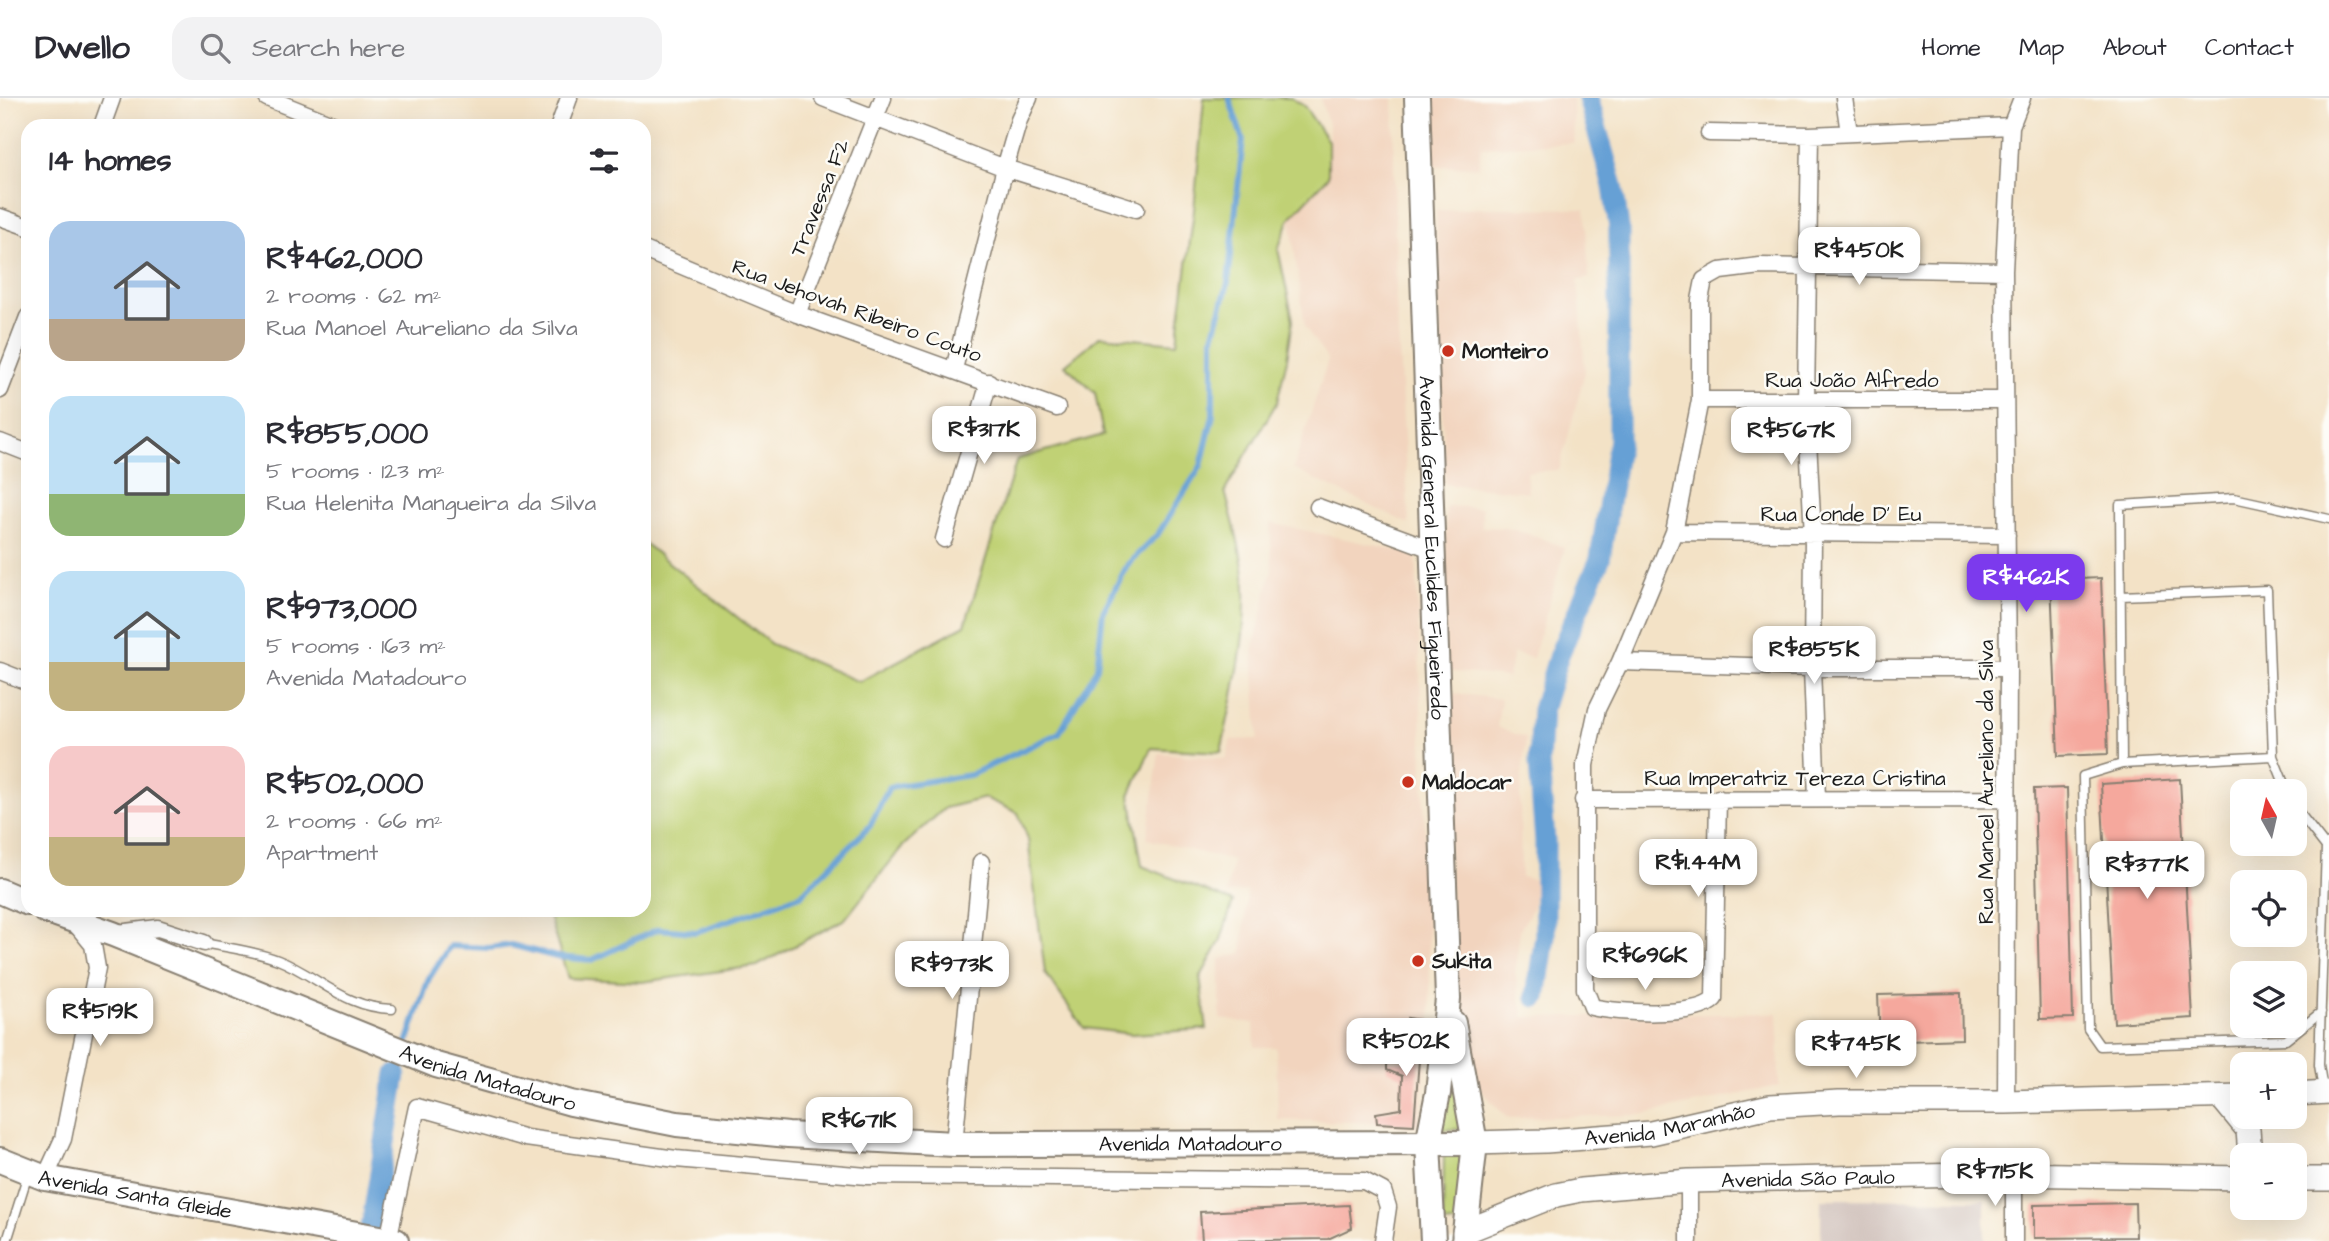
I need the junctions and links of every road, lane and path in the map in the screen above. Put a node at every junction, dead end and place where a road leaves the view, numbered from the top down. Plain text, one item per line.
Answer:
1 (112, 98) edge
2 (267, 98) edge
3 (569, 98) edge
4 (823, 98) edge
5 (883, 98) edge
6 (1029, 98) edge
7 (1417, 98) edge
8 (1844, 98) edge
9 (2022, 98) edge
10 (874, 118) junction
11 (104, 119) edge
12 (320, 119) edge
13 (562, 119) edge
14 (2011, 126) junction
15 (1709, 133) dead end
16 (1849, 134) junction
17 (1810, 135) junction
18 (1005, 168) junction
19 (1136, 209) dead end
20 (0, 217) edge
21 (21, 224) edge
22 (651, 253) edge
23 (1809, 268) junction
24 (2004, 271) junction
25 (797, 314) junction
26 (21, 335) edge
27 (954, 369) junction
28 (989, 382) junction
29 (0, 390) edge
30 (1700, 400) junction
31 (2005, 400) junction
32 (1806, 402) junction
33 (1057, 408) dead end
34 (0, 442) edge
35 (21, 450) edge
36 (1318, 507) dead end
37 (2329, 519) edge
38 (1674, 532) junction
39 (2007, 535) junction
40 (1813, 536) junction
41 (944, 539) dead end
42 (1434, 550) junction
43 (2121, 596) junction
44 (1620, 662) junction
45 (1812, 667) junction
46 (2008, 668) junction
47 (0, 671) edge
48 (21, 679) edge
49 (2273, 756) junction
50 (2122, 764) junction
51 (2282, 779) edge
52 (1718, 798) junction
53 (1817, 799) junction
54 (2007, 799) junction
55 (1583, 800) junction
56 (2307, 821) edge
57 (2328, 845) edge
58 (981, 862) dead end
59 (0, 891) edge
60 (21, 900) edge
61 (61, 917) edge
62 (75, 923) junction
63 (113, 934) junction
64 (204, 943) joint
65 (1448, 999) junction
66 (392, 1009) dead end
67 (2321, 1012) junction
68 (2326, 1092) edge
69 (2307, 1093) edge
70 (2230, 1096) edge
71 (2006, 1102) junction
72 (1428, 1143) junction
73 (1475, 1143) junction
74 (954, 1144) junction
75 (0, 1160) edge
76 (2014, 1174) junction
77 (2230, 1174) edge
78 (37, 1175) junction
79 (2307, 1179) edge
80 (2329, 1179) edge
81 (1689, 1181) junction
82 (1464, 1237) edge
83 (389, 1240) edge
84 (1430, 1240) edge
85 (7, 1241) edge
86 (1384, 1241) edge
87 (1689, 1241) edge
88 (2014, 1241) edge

1 - 11 street
2 - 12 street
3 - 13 street
4 - 10 street
5 - 10 street, Travessa F2
6 - 18 street
7 - 42 main road, Avenida General Euclides Figueiredo
8 - 16 street
9 - 14 street, Rua Manoel Aureliano da Silva
10 - 18 street
10 - 25 street, Travessa F2
14 - 16 street
14 - 24 street, Rua Manoel Aureliano da Silva
15 - 17 street
16 - 17 street
17 - 23 street
18 - 19 street
18 - 27 street
20 - 21 street
22 - 25 street, Rua Jehovah Ribeiro Couto
23 - 24 street
23 - 30 street
23 - 32 street
24 - 31 street, Rua Manoel Aureliano da Silva
25 - 27 street, Rua Jehovah Ribeiro Couto
26 - 29 street
27 - 28 street, Rua Jehovah Ribeiro Couto
28 - 33 street, Rua Jehovah Ribeiro Couto
28 - 41 street
30 - 32 street, Rua João Alfredo
30 - 38 street
31 - 32 street, Rua João Alfredo
31 - 39 street, Rua Manoel Aureliano da Silva
32 - 40 street
34 - 35 street
36 - 42 street
37 - 43 lane
38 - 40 street, Rua Conde D' Eu
38 - 44 street
39 - 40 street, Rua Conde D' Eu
39 - 46 street, Rua Manoel Aureliano da Silva
40 - 45 street
42 - 65 main road, Avenida General Euclides Figueiredo
43 - 49 lane
43 - 50 lane
44 - 45 street
44 - 55 street
45 - 46 street
45 - 53 street
46 - 54 street, Rua Manoel Aureliano da Silva
47 - 48 street
49 - 50 lane
49 - 51 lane
50 - 67 lane
52 - 53 street, Rua Imperatriz Tereza Cristina
52 - 55 street, Rua Imperatriz Tereza Cristina
52 - 55 street
53 - 54 street, Rua Imperatriz Tereza Cristina
54 - 71 street, Rua Manoel Aureliano da Silva
56 - 57 lane
57 - 67 lane
58 - 74 street
59 - 60 main road
61 - 62 main road, Avenida Matadouro
62 - 63 main road, Avenida Matadouro
62 - 78 street
63 - 64 street
63 - 74 main road, Avenida Matadouro
64 - 66 lane
65 - 72 main road, Avenida General Euclides Figueiredo
65 - 73 main road, Avenida General Euclides Figueiredo
67 - 68 lane
68 - 69 main road
70 - 71 main road, Avenida Maranhão
71 - 73 main road, Avenida Maranhão
72 - 73 main road, Avenida Matadouro
72 - 74 main road, Avenida Matadouro
72 - 84 main road, Avenida General Euclides Figueiredo
73 - 82 main road, Avenida General Euclides Figueiredo
75 - 78 main road, Avenida Santa Gleide
76 - 77 main road, Avenida São Paulo
76 - 81 main road, Avenida São Paulo
76 - 88 street
78 - 83 main road, Avenida Santa Gleide
78 - 85 lane
79 - 80 main road
81 - 82 main road, Avenida São Paulo
81 - 87 street
82 - 84 main road
83 - 86 street

